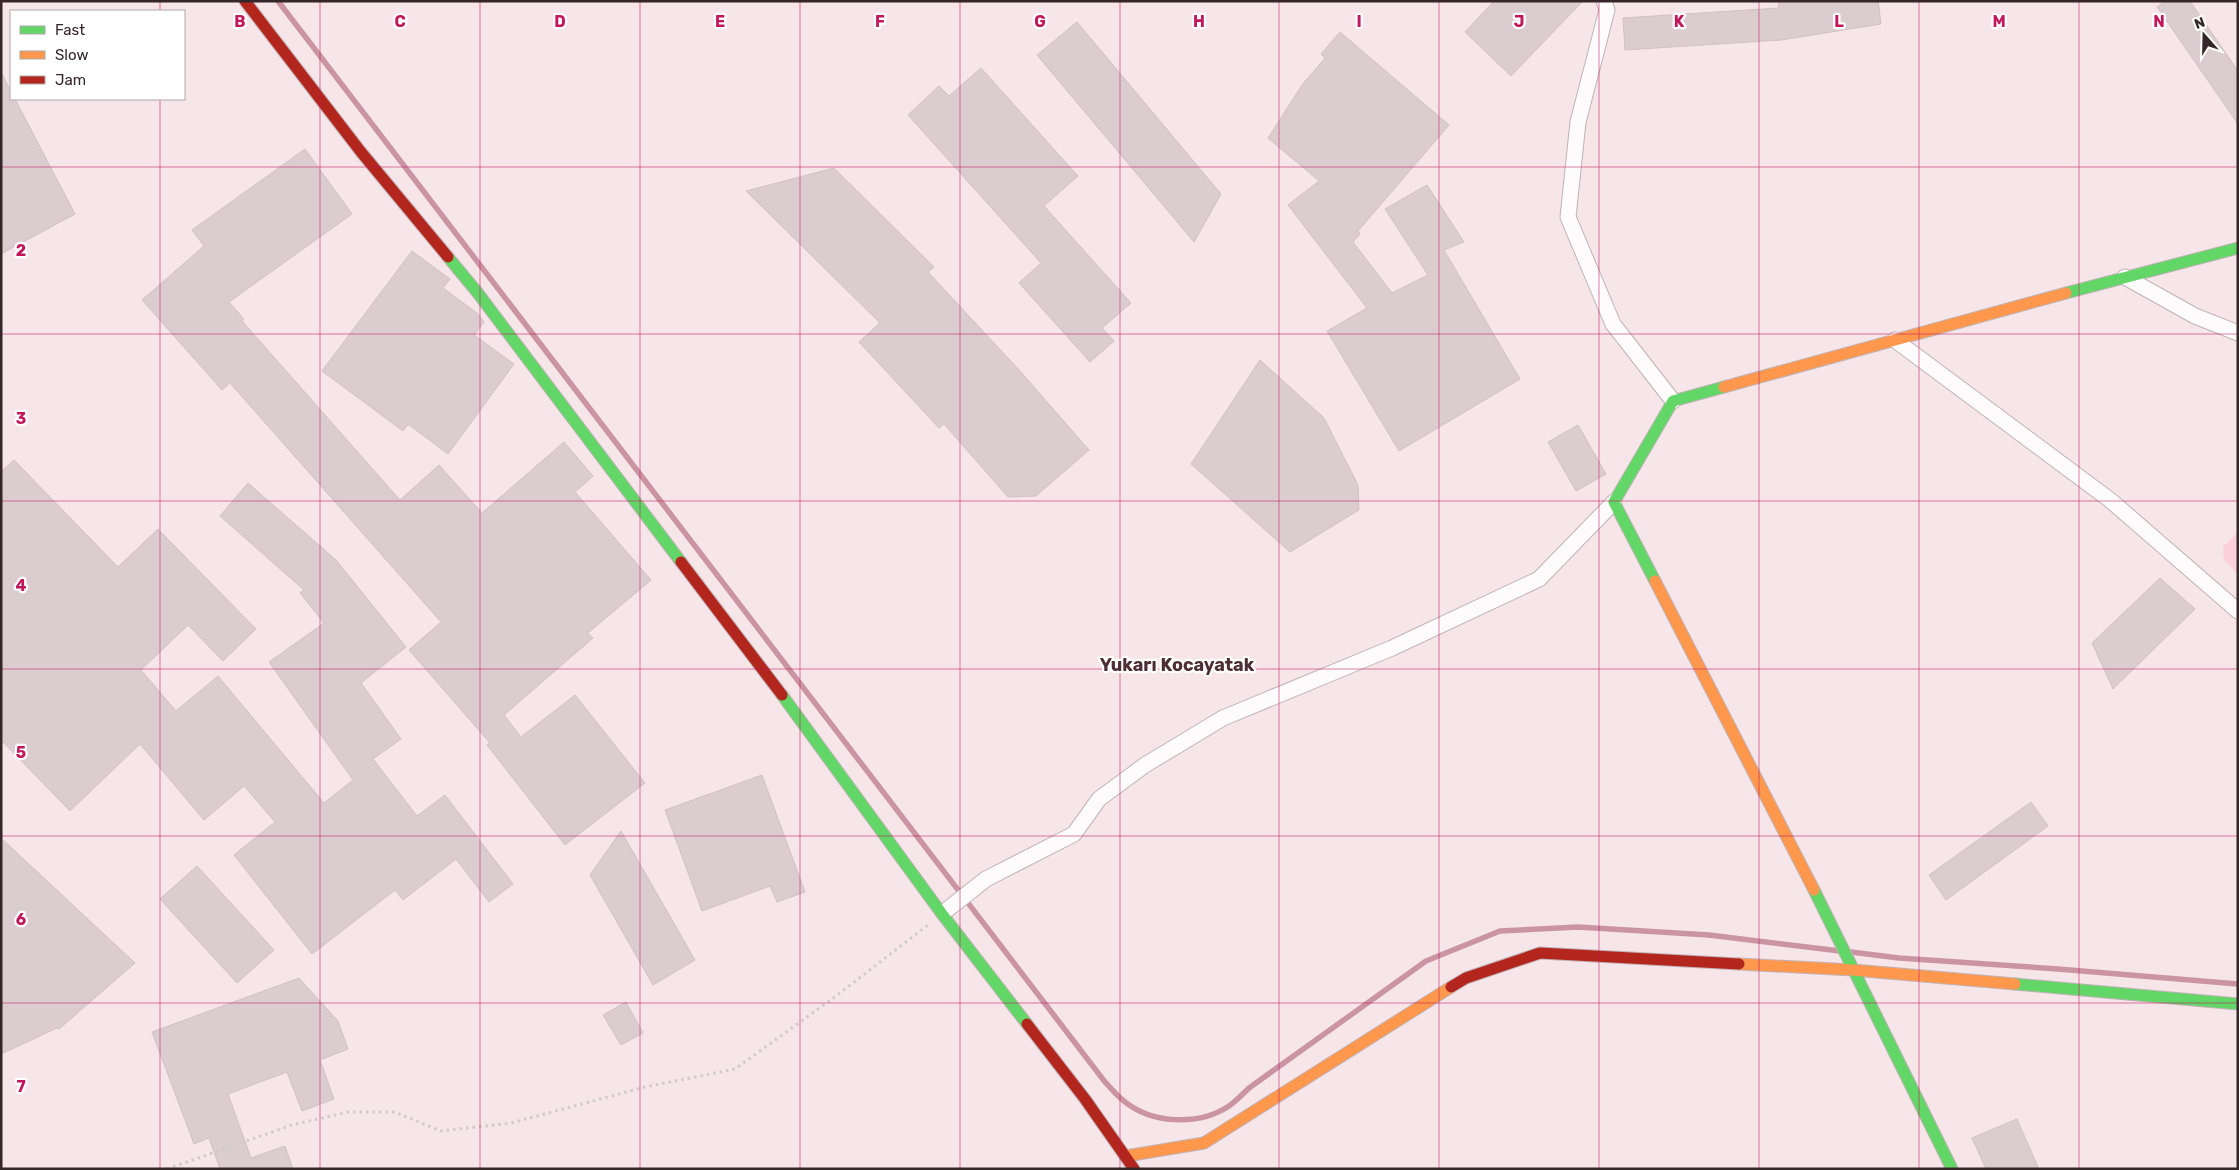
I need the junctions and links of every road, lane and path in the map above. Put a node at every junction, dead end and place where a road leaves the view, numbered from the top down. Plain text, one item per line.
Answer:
1 (245, 1) edge
2 (1604, 1) edge
3 (2238, 248) edge
4 (2125, 277) junction
5 (2238, 333) edge
6 (1894, 340) junction
7 (1673, 400) junction
8 (1614, 502) junction
9 (2238, 611) edge
10 (945, 912) junction
11 (1853, 970) junction
12 (2238, 1004) edge
13 (1126, 1156) junction
14 (167, 1169) edge
15 (1134, 1169) edge
16 (1952, 1169) edge

1 - 10 street
2 - 7 street
3 - 4 street
4 - 5 street
4 - 6 street
6 - 7 street
6 - 9 street
7 - 8 street
8 - 10 street
8 - 11 street
10 - 13 street
10 - 14 path
11 - 12 street
11 - 13 street
11 - 16 street
13 - 15 street

